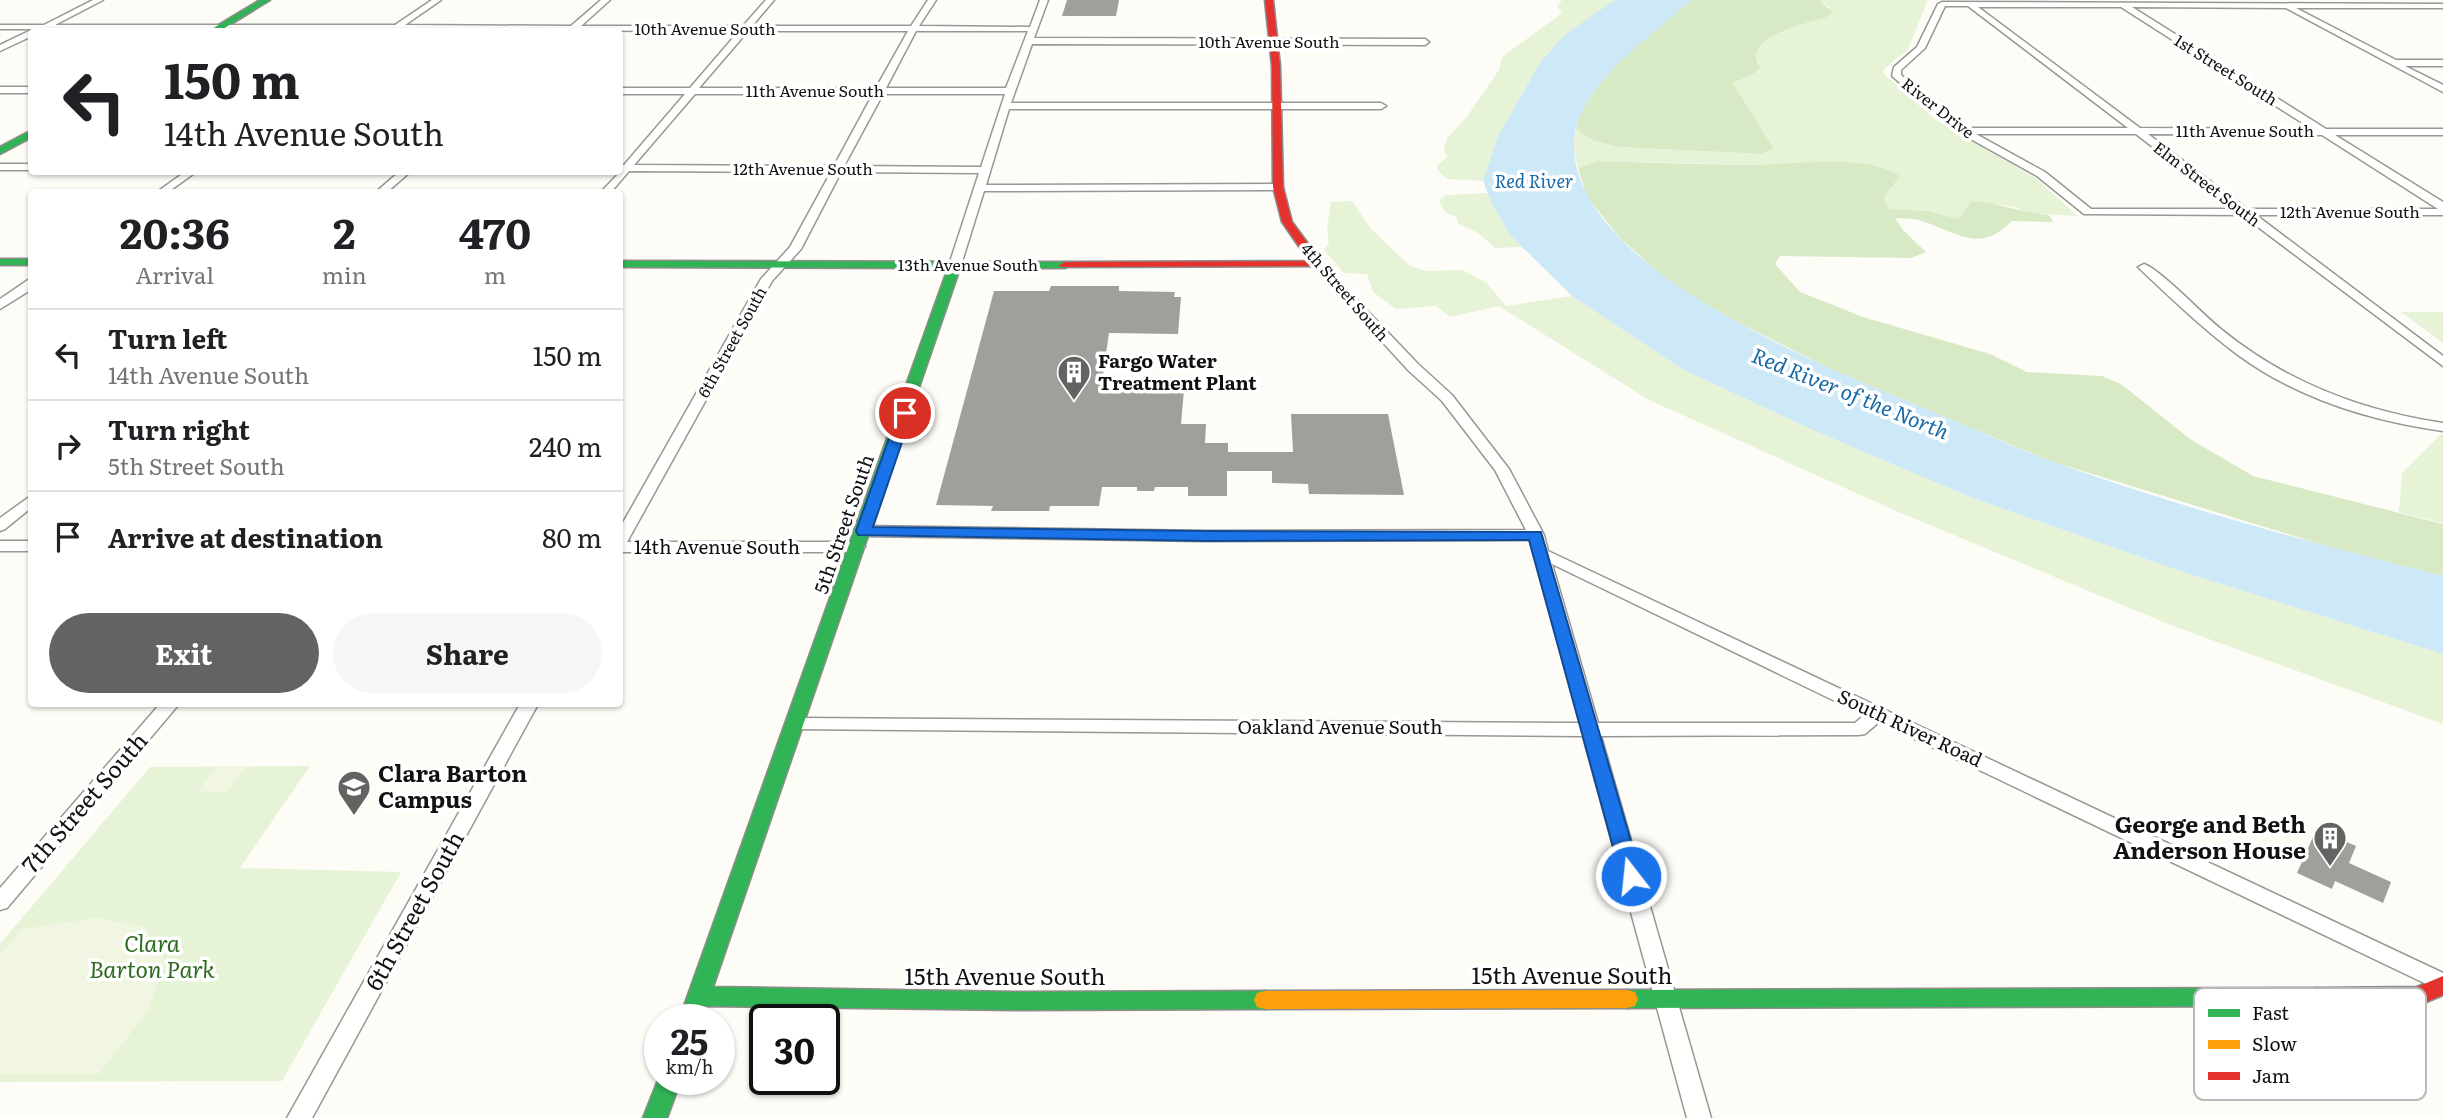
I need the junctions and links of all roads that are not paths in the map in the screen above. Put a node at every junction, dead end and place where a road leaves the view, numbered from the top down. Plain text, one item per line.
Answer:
1 (99, 0) edge
2 (266, 0) edge
3 (437, 0) edge
4 (606, 0) edge
5 (770, 0) edge
6 (932, 0) edge
7 (1044, 0) edge
8 (1269, 0) edge
9 (2275, 0) edge
10 (2434, 0) edge
11 (1942, 2) edge
12 (2119, 3) edge
13 (2443, 5) edge
14 (1972, 6) junction
15 (2286, 6) junction
16 (0, 27) edge
17 (43, 28) edge
18 (217, 28) edge
19 (396, 28) edge
20 (573, 28) edge
21 (745, 29) junction
22 (1032, 29) junction
23 (28, 30) edge
24 (623, 30) edge
25 (913, 30) junction
26 (28, 35) edge
27 (1029, 41) junction
28 (1273, 42) junction
29 (1424, 42) dead end
30 (0, 48) edge
31 (2394, 63) junction
32 (2443, 63) edge
33 (2443, 89) edge
34 (0, 90) edge
35 (28, 90) edge
36 (623, 91) edge
37 (692, 91) junction
38 (880, 91) junction
39 (1010, 91) junction
40 (1006, 106) junction
41 (1381, 106) dead end
42 (1277, 107) junction
43 (1962, 131) junction
44 (2137, 131) junction
45 (2325, 131) junction
46 (2443, 132) edge
47 (28, 135) edge
48 (0, 151) edge
49 (0, 167) edge
50 (28, 167) edge
51 (623, 168) edge
52 (839, 169) junction
53 (986, 170) junction
54 (187, 175) edge
55 (401, 175) edge
56 (1278, 187) junction
57 (979, 188) junction
58 (166, 189) edge
59 (385, 189) edge
60 (2443, 209) edge
61 (2088, 212) joint
62 (2244, 212) junction
63 (0, 262) edge
64 (28, 262) edge
65 (623, 264) edge
66 (782, 264) junction
67 (1317, 264) junction
68 (955, 265) junction
69 (1004, 265) junction
70 (2144, 267) dead end
71 (28, 286) edge
72 (0, 305) edge
73 (934, 328) junction
74 (2443, 362) edge
75 (2443, 427) edge
76 (28, 502) edge
77 (0, 526) edge
78 (863, 531) junction
79 (1536, 535) junction
80 (623, 536) edge
81 (0, 546) edge
82 (28, 546) edge
83 (623, 547) edge
84 (857, 547) junction
85 (1543, 554) junction
86 (167, 707) edge
87 (527, 707) edge
88 (1878, 713) junction
89 (796, 724) junction
90 (1590, 729) junction
91 (0, 902) edge
92 (2443, 984) edge
93 (2426, 992) edge
94 (698, 996) junction
95 (2194, 997) edge
96 (1666, 998) junction
97 (695, 1004) edge
98 (663, 1095) edge
99 (299, 1118) edge
100 (655, 1118) edge
101 (1699, 1118) edge

1 - 17 street
2 - 18 street
3 - 19 street
4 - 20 street
5 - 21 street
6 - 25 street, 6th Street South
7 - 22 street, 5th Street South
8 - 28 street, 4th Street South
9 - 15 street
10 - 13 street
11 - 14 street
11 - 43 street, River Drive
12 - 14 street
12 - 15 street
12 - 45 street, 1st Street South
13 - 15 street
14 - 44 street, Elm Street South
15 - 31 street
16 - 23 street, 10th Avenue South
21 - 24 street, 10th Avenue South
21 - 25 street, 10th Avenue South
21 - 37 street
22 - 25 street, 10th Avenue South
22 - 27 street, 5th Street South
25 - 38 street, 6th Street South
26 - 30 street
27 - 28 street, 10th Avenue South
27 - 39 street, 5th Street South
28 - 29 street, 10th Avenue South
28 - 42 street, 4th Street South
31 - 32 street
31 - 33 street
34 - 35 street
36 - 37 street, 11th Avenue South
37 - 38 street, 11th Avenue South
37 - 51 street
38 - 39 street, 11th Avenue South
38 - 52 street, 6th Street South
39 - 40 street, 5th Street South
40 - 42 street
40 - 53 street, 5th Street South
41 - 42 street
42 - 56 street, 4th Street South
43 - 44 street, 11th Avenue South
43 - 61 street, River Drive
44 - 45 street, 11th Avenue South
44 - 62 street, Elm Street South
45 - 46 street, 11th Avenue South
45 - 60 street, 1st Street South
47 - 48 street
49 - 50 street
51 - 52 street, 12th Avenue South
52 - 53 street, 12th Avenue South
52 - 66 street, 6th Street South
53 - 57 street, 5th Street South
54 - 58 street
55 - 59 street
56 - 57 street
56 - 67 street, 4th Street South
57 - 68 street, 5th Street South
60 - 62 street, 12th Avenue South
61 - 62 street, 12th Avenue South
62 - 74 street, Elm Street South
63 - 64 street
65 - 66 street, 13th Avenue South
66 - 68 street, 13th Avenue South
66 - 80 street, 6th Street South
67 - 69 street, 13th Avenue South
67 - 79 street, 4th Street South
68 - 69 street, 13th Avenue South
68 - 73 street, 5th Street South
69 - 73 street
70 - 75 street
71 - 72 street
73 - 78 street, 5th Street South
76 - 77 street
78 - 79 street
78 - 84 street, 5th Street South
79 - 85 street
81 - 82 street
83 - 84 street, 14th Avenue South
84 - 89 street, 5th Street South
85 - 88 street, South River Road
85 - 90 street
86 - 91 street, 7th Street South
87 - 99 street, 6th Street South
88 - 90 street, Oakland Avenue South
88 - 92 street, South River Road
89 - 90 street, Oakland Avenue South
89 - 94 street, 5th Street South
90 - 96 street
92 - 93 street, 15th Avenue South
94 - 96 street, 15th Avenue South
94 - 97 street, 5th Street South
95 - 96 street, 15th Avenue South
96 - 101 street
98 - 100 street

